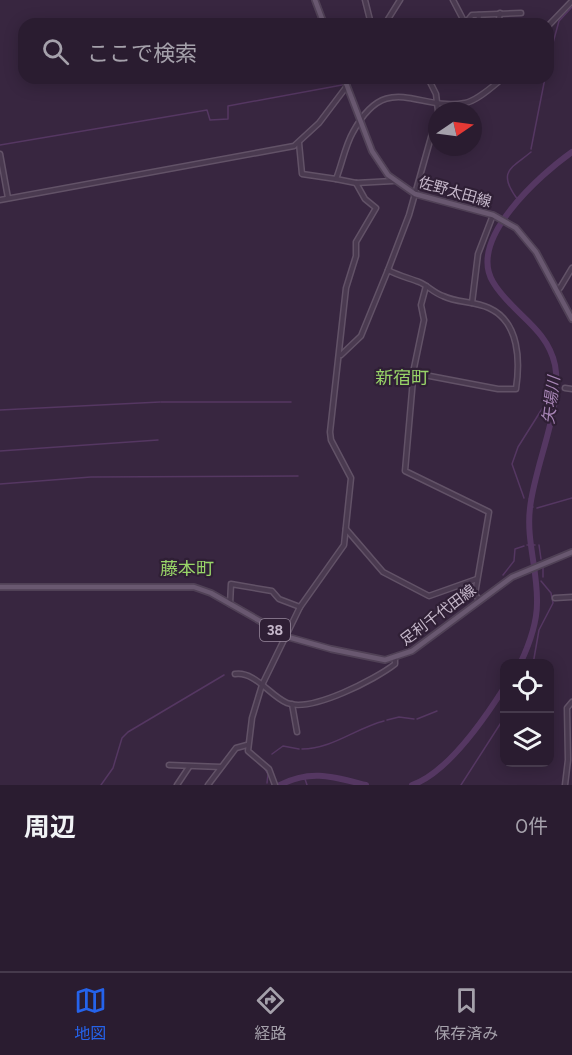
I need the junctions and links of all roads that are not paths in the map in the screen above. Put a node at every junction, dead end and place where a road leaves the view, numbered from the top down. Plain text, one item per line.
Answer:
1 (315, 0) edge
2 (365, 0) edge
3 (400, 0) edge
4 (453, 0) edge
5 (572, 1) edge
6 (500, 13) junction
7 (521, 13) dead end
8 (479, 15) junction
9 (322, 18) edge
10 (370, 18) edge
11 (389, 18) edge
12 (462, 18) edge
13 (470, 18) edge
14 (479, 18) edge
15 (499, 18) edge
16 (554, 20) edge
17 (430, 84) edge
18 (494, 84) edge
19 (347, 86) joint
20 (436, 102) edge
21 (469, 102) edge
22 (428, 104) edge
23 (361, 121) junction
24 (299, 142) junction
25 (428, 148) edge
26 (0, 154) edge
27 (336, 179) junction
28 (393, 181) junction
29 (356, 183) junction
30 (415, 194) junction
31 (8, 198) junction
32 (0, 200) edge
33 (493, 215) junction
34 (572, 268) edge
35 (388, 270) junction
36 (426, 286) junction
37 (556, 290) junction
38 (472, 303) junction
39 (571, 317) edge
40 (340, 356) junction
41 (414, 374) junction
42 (565, 388) dead end
43 (572, 389) edge
44 (346, 530) junction
45 (572, 552) edge
46 (477, 578) junction
47 (0, 587) edge
48 (572, 597) edge
49 (555, 598) dead end
50 (478, 600) junction
51 (230, 604) junction
52 (300, 608) junction
53 (288, 637) junction
54 (395, 658) junction
55 (235, 675) dead end
56 (262, 685) junction
57 (572, 702) edge
58 (292, 704) junction
59 (297, 732) dead end
60 (248, 745) junction
61 (169, 765) dead end
62 (190, 766) junction
63 (221, 767) junction
64 (275, 784) edge
65 (177, 785) edge
66 (208, 785) edge
67 (565, 785) edge

1 - 9 main road
2 - 10 street
3 - 11 street
4 - 12 street
5 - 16 street
6 - 7 street
6 - 8 street
6 - 15 street
8 - 13 street
8 - 14 street
17 - 20 street
18 - 21 street
19 - 23 main road, 佐野太田線
19 - 24 street
22 - 23 street
23 - 27 street
23 - 28 main road, 佐野太田線
24 - 27 street
24 - 31 street
25 - 30 street
26 - 31 street
27 - 29 street
28 - 29 street
28 - 30 main road, 佐野太田線
29 - 40 street
30 - 33 main road, 佐野太田線
30 - 35 street
31 - 32 street
33 - 37 main road, 佐野太田線
33 - 38 street
34 - 37 street
35 - 36 street
35 - 40 street
36 - 38 street
36 - 41 street
37 - 39 main road, 佐野太田線
38 - 41 street
40 - 44 street
41 - 46 street
42 - 43 street
44 - 46 street
44 - 52 street
45 - 50 main road, 足利千代田線 / 38
46 - 50 street
47 - 51 main road, 足利千代田線 / 38
48 - 49 street
50 - 54 main road, 足利千代田線 / 38
51 - 52 street
51 - 53 main road, 足利千代田線 / 38
52 - 53 street
53 - 54 main road, 足利千代田線 / 38
53 - 56 street
54 - 58 street
55 - 56 street
56 - 58 street
56 - 60 street
57 - 67 street
58 - 59 street
60 - 63 street
60 - 64 street
61 - 62 street
62 - 63 street
62 - 65 street
63 - 66 street

